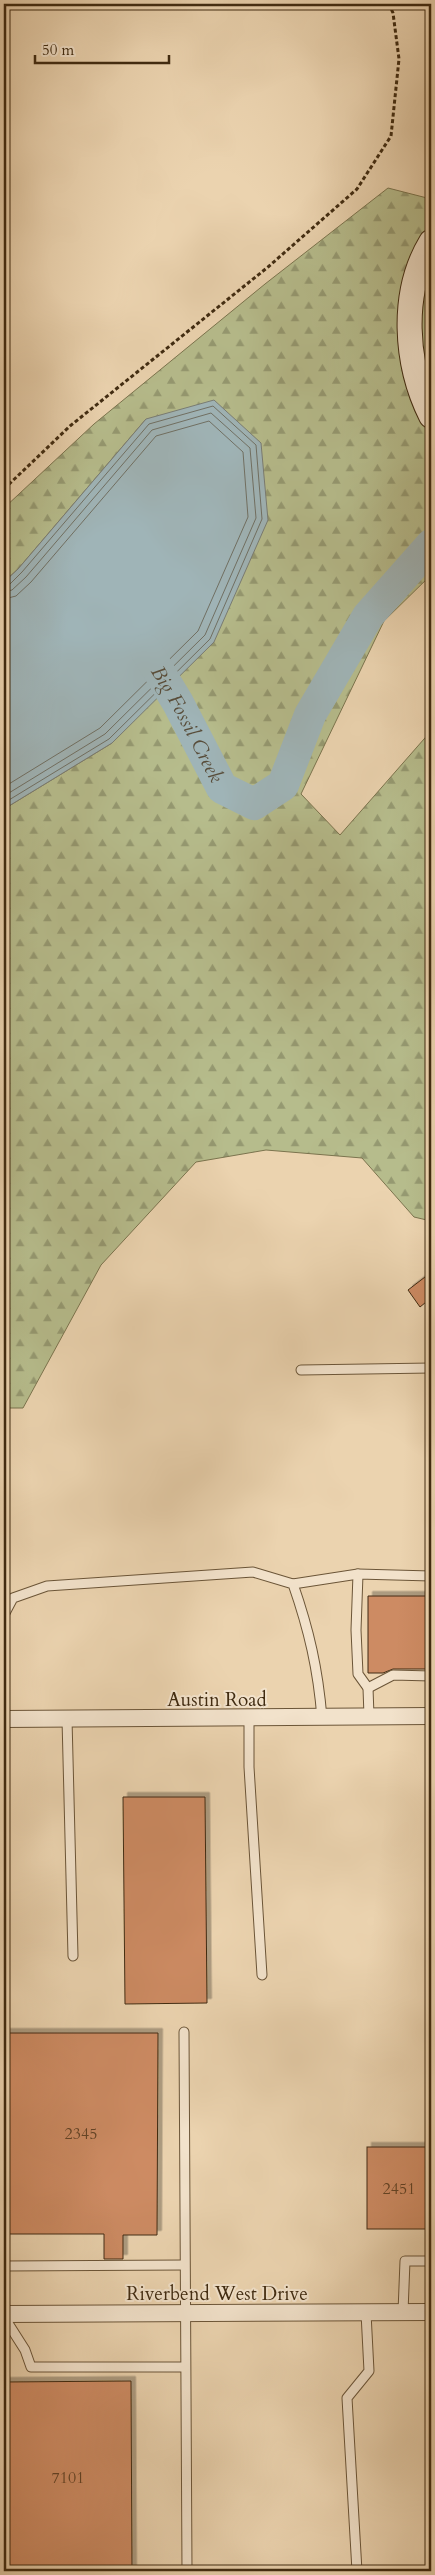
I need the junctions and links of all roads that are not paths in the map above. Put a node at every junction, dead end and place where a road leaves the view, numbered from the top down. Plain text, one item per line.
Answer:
1 (431, 242) edge
2 (431, 416) edge
3 (431, 1368) edge
4 (301, 1370) dead end
5 (358, 1574) junction
6 (431, 1576) edge
7 (293, 1584) junction
8 (4, 1615) edge
9 (431, 1676) edge
10 (368, 1688) junction
11 (369, 1716) junction
12 (431, 1716) edge
13 (322, 1718) junction
14 (4, 1719) edge
15 (67, 1719) junction
16 (249, 1719) junction
17 (72, 1956) dead end
18 (262, 1975) dead end
19 (184, 2032) dead end
20 (431, 2261) edge
21 (184, 2265) junction
22 (4, 2266) edge
23 (403, 2312) junction
24 (431, 2312) edge
25 (185, 2313) junction
26 (366, 2313) junction
27 (4, 2316) edge
28 (185, 2368) junction
29 (186, 2571) edge
30 (357, 2571) edge

1 - 2 main road
3 - 4 lane
5 - 6 lane
5 - 7 lane
5 - 10 lane
7 - 8 lane
7 - 13 lane
9 - 10 lane
10 - 11 lane
11 - 12 street, Austin Road
11 - 13 street, Austin Road
13 - 16 street, Austin Road
14 - 15 street, Austin Road
15 - 16 street, Austin Road
15 - 17 lane
16 - 18 lane
19 - 21 lane
20 - 23 lane
21 - 22 lane
21 - 25 lane
23 - 24 street, Riverbend West Drive
23 - 26 street, Riverbend West Drive
25 - 26 street, Riverbend West Drive
25 - 27 street, Riverbend West Drive
25 - 28 lane
26 - 30 lane
27 - 28 lane
28 - 29 lane

